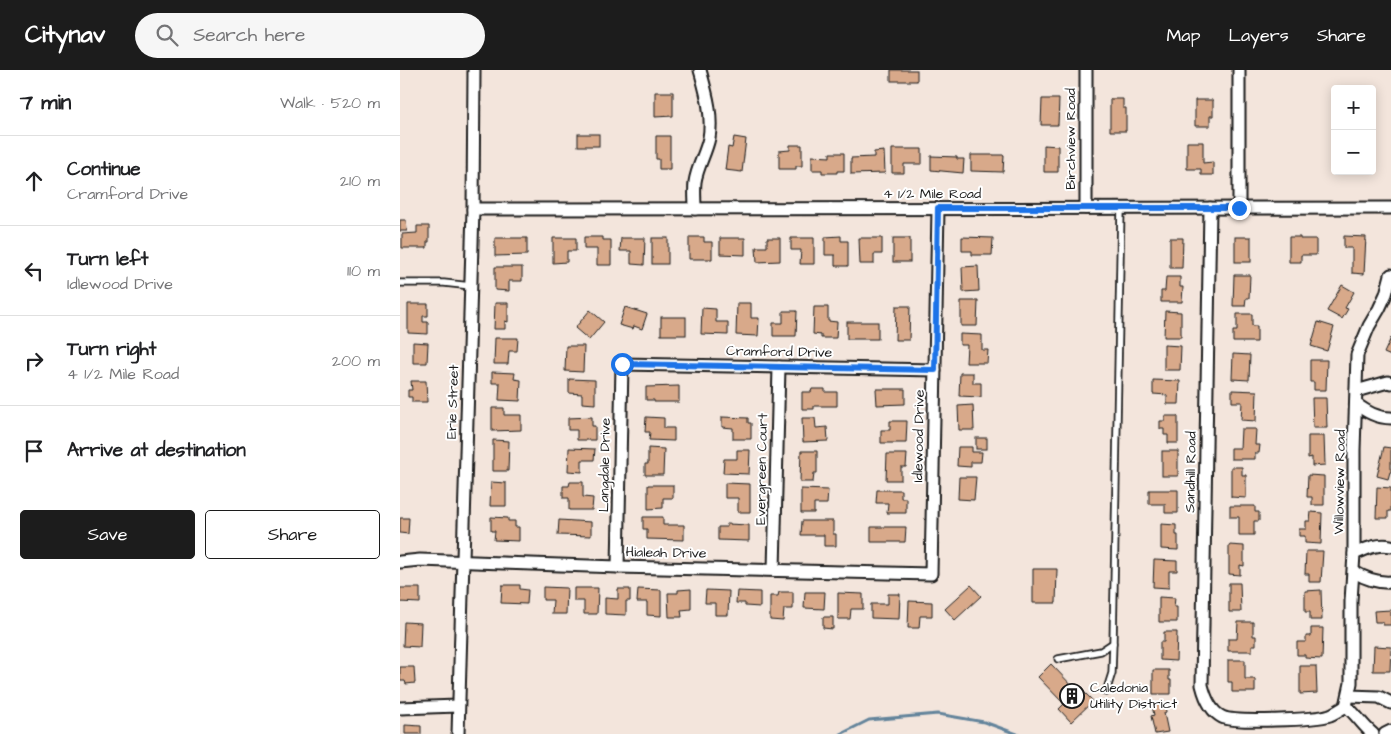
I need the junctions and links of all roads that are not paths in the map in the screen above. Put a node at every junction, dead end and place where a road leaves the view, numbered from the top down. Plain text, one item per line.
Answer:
1 (474, 70) edge
2 (700, 70) edge
3 (1086, 70) edge
4 (1239, 70) edge
5 (473, 208) junction
6 (938, 208) junction
7 (1086, 208) junction
8 (1121, 208) junction
9 (1210, 208) junction
10 (1239, 208) junction
11 (1391, 208) edge
12 (694, 209) junction
13 (1391, 275) edge
14 (400, 283) edge
15 (471, 286) junction
16 (622, 364) joint
17 (779, 367) junction
18 (935, 370) junction
19 (1391, 383) edge
20 (1356, 392) junction
21 (1356, 404) junction
22 (1391, 418) edge
23 (1391, 546) edge
24 (1354, 554) junction
25 (400, 562) edge
26 (463, 562) junction
27 (618, 567) junction
28 (774, 570) junction
29 (1354, 572) junction
30 (931, 574) joint
31 (1391, 582) edge
32 (1114, 643) junction
33 (1058, 659) dead end
34 (1106, 692) dead end
35 (1348, 701) junction
36 (1391, 703) edge
37 (458, 706) junction
38 (400, 708) edge
39 (1391, 731) edge
40 (458, 734) edge
41 (1373, 734) edge
42 (1385, 734) edge

1 - 5 street, Erie Street
2 - 12 street
3 - 7 street, Birchview Road
4 - 10 street
5 - 12 street, 4 1/2 Mile Road
5 - 15 street, Erie Street
6 - 7 street, 4 1/2 Mile Road
6 - 12 street, 4 1/2 Mile Road
6 - 18 street, Idlewood Drive
7 - 8 street, 4 1/2 Mile Road
8 - 9 street, 4 1/2 Mile Road
8 - 32 lane
9 - 10 street, 4 1/2 Mile Road
9 - 35 street, Sandhill Road
10 - 11 street, 4 1/2 Mile Road
13 - 20 street, Willowview Road
14 - 15 lane
15 - 26 street, Erie Street
16 - 17 street, Cramford Drive
16 - 27 street, Langdale Drive
17 - 18 street, Cramford Drive
17 - 28 street, Evergreen Court
18 - 30 street, Idlewood Drive
19 - 20 street
20 - 21 street, Willowview Road
21 - 22 street
21 - 24 street, Willowview Road
23 - 24 street
24 - 29 street, Willowview Road
25 - 26 street, Hialeah Drive
26 - 27 street, Hialeah Drive
26 - 37 street, Erie Street
27 - 28 street, Hialeah Drive
28 - 30 street, Hialeah Drive
29 - 31 street
29 - 35 street, Willowview Road
32 - 33 lane
32 - 34 lane
35 - 36 street
35 - 41 street
37 - 38 street
37 - 40 street, Erie Street
39 - 42 street

